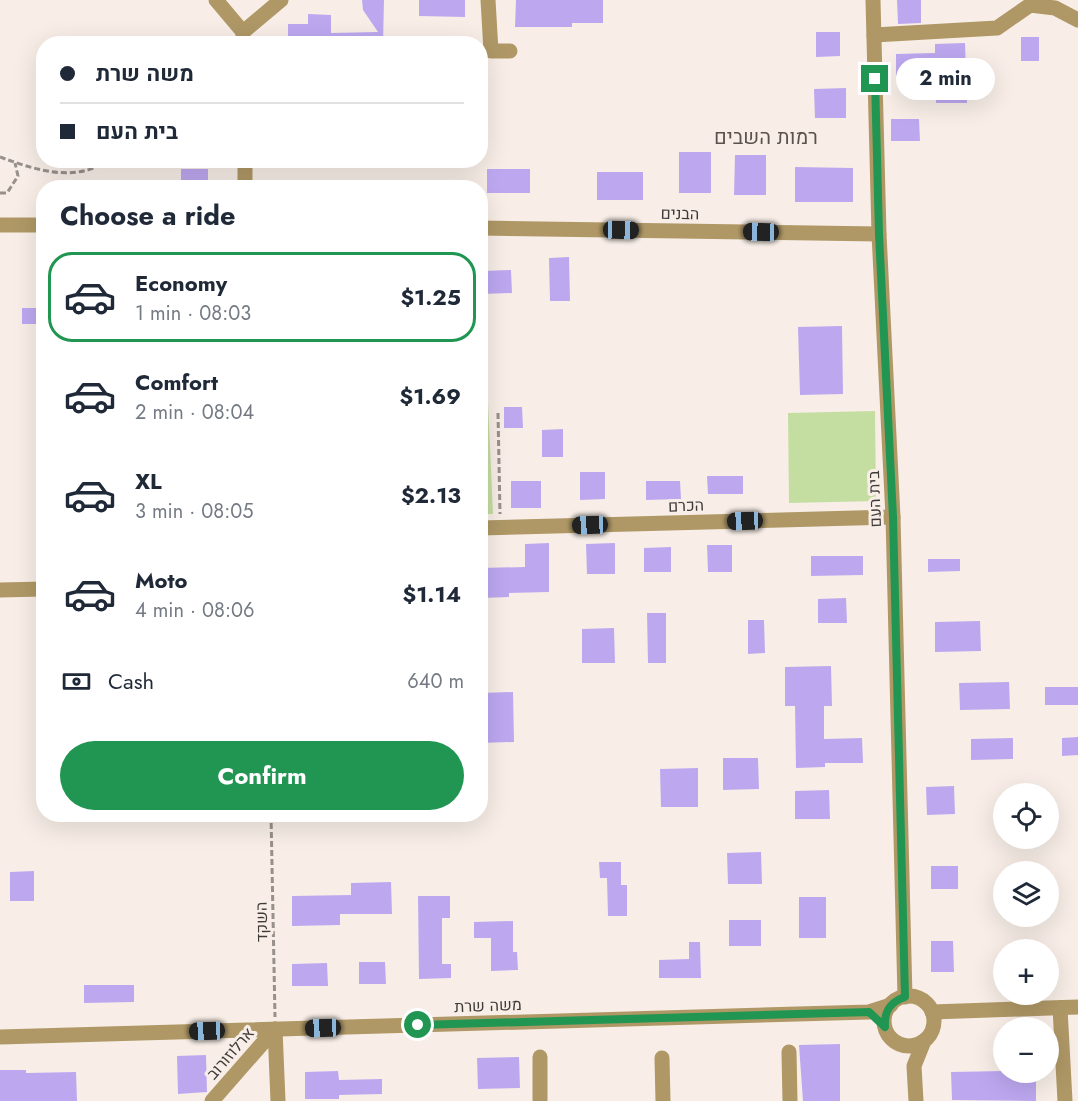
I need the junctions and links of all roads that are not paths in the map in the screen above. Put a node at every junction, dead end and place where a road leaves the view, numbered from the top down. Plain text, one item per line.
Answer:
1 (216, 0) edge
2 (281, 0) edge
3 (488, 0) edge
4 (873, 0) edge
5 (1078, 20) edge
6 (874, 35) junction
7 (242, 36) edge
8 (245, 36) edge
9 (510, 51) dead end
10 (0, 225) edge
11 (36, 225) edge
12 (488, 228) edge
13 (879, 234) junction
14 (893, 517) junction
15 (488, 528) edge
16 (36, 589) edge
17 (0, 590) edge
18 (905, 997) junction
19 (891, 1005) junction
20 (1078, 1007) edge
21 (1060, 1008) junction
22 (869, 1012) junction
23 (932, 1012) junction
24 (885, 1027) junction
25 (276, 1029) junction
26 (0, 1037) edge
27 (894, 1041) junction
28 (924, 1041) junction
29 (789, 1052) dead end
30 (540, 1057) dead end
31 (662, 1058) dead end
32 (914, 1066) junction
33 (212, 1101) edge
34 (278, 1101) edge
35 (540, 1101) edge
36 (663, 1101) edge
37 (790, 1101) edge
38 (916, 1101) edge
39 (1065, 1101) edge

1 - 7 street
2 - 8 street
3 - 9 street
4 - 6 street, בית העם
5 - 6 street
6 - 13 street, בית העם
10 - 11 street
12 - 13 street, הבנים
13 - 14 street, בית העם
14 - 15 street, הכרם
14 - 18 street, בית העם
16 - 17 street
18 - 19 street
18 - 23 street
19 - 22 street, משה שרת
19 - 24 street
20 - 21 street
21 - 23 street
21 - 39 street
22 - 24 street
22 - 25 street, משה שרת
23 - 28 street
24 - 27 street
25 - 26 street, משה שרת
25 - 33 street, ארלוזורוב
25 - 34 street
27 - 28 street
27 - 32 street
28 - 32 street
29 - 37 street
30 - 35 street
31 - 36 street
32 - 38 street

